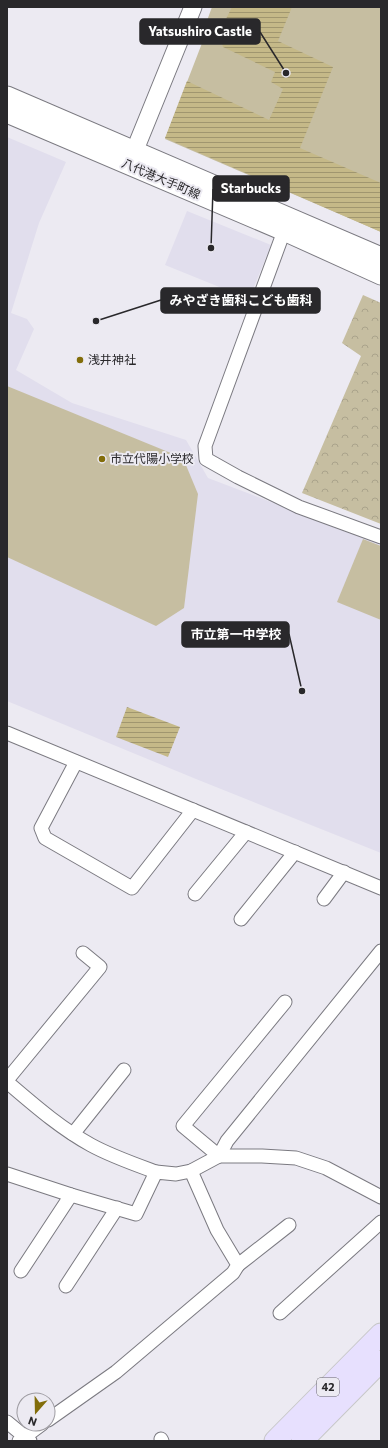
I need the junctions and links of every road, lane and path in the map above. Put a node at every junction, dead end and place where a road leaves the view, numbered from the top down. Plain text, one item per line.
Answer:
1 (193, 7) edge
2 (7, 96) edge
3 (7, 113) edge
4 (132, 157) junction
5 (284, 231) junction
6 (381, 257) edge
7 (381, 275) edge
8 (381, 537) edge
9 (7, 733) edge
10 (76, 762) junction
11 (193, 810) junction
12 (246, 832) junction
13 (295, 852) junction
14 (344, 872) junction
15 (381, 888) edge
16 (196, 894) dead end
17 (324, 899) dead end
18 (242, 919) dead end
19 (381, 951) edge
20 (84, 953) dead end
21 (285, 1002) dead end
22 (124, 1070) dead end
23 (7, 1081) edge
24 (73, 1134) junction
25 (220, 1156) junction
26 (191, 1171) junction
27 (156, 1172) junction
28 (7, 1174) edge
29 (71, 1195) junction
30 (381, 1197) edge
31 (116, 1208) junction
32 (381, 1222) edge
33 (289, 1225) dead end
34 (238, 1265) junction
35 (21, 1271) dead end
36 (66, 1286) dead end
37 (280, 1314) dead end
38 (381, 1334) edge
39 (381, 1361) edge
40 (56, 1414) edge
41 (7, 1422) edge
42 (33, 1432) edge
43 (25, 1439) edge
44 (275, 1441) edge
45 (302, 1441) edge

1 - 4 street
2 - 4 main road, 八代港大手町線
3 - 4 main road, 八代港大手町線
4 - 5 main road, 八代港大手町線
4 - 6 main road, 八代港大手町線
5 - 7 main road, 八代港大手町線
5 - 8 street
9 - 10 street
10 - 11 street
10 - 11 street
11 - 12 street
12 - 13 street
12 - 16 street
13 - 14 street
13 - 18 street
14 - 15 street
14 - 17 street
19 - 25 street
20 - 23 street
21 - 25 street
22 - 24 street
23 - 24 street
24 - 27 street
25 - 26 street
25 - 30 street
26 - 27 street
26 - 34 street
27 - 31 street
28 - 29 street
29 - 31 street
29 - 35 street
31 - 36 street
32 - 37 street
33 - 34 street
34 - 40 street
38 - 44 main road, 42
39 - 45 main road, 42
41 - 43 street
42 - 43 street

